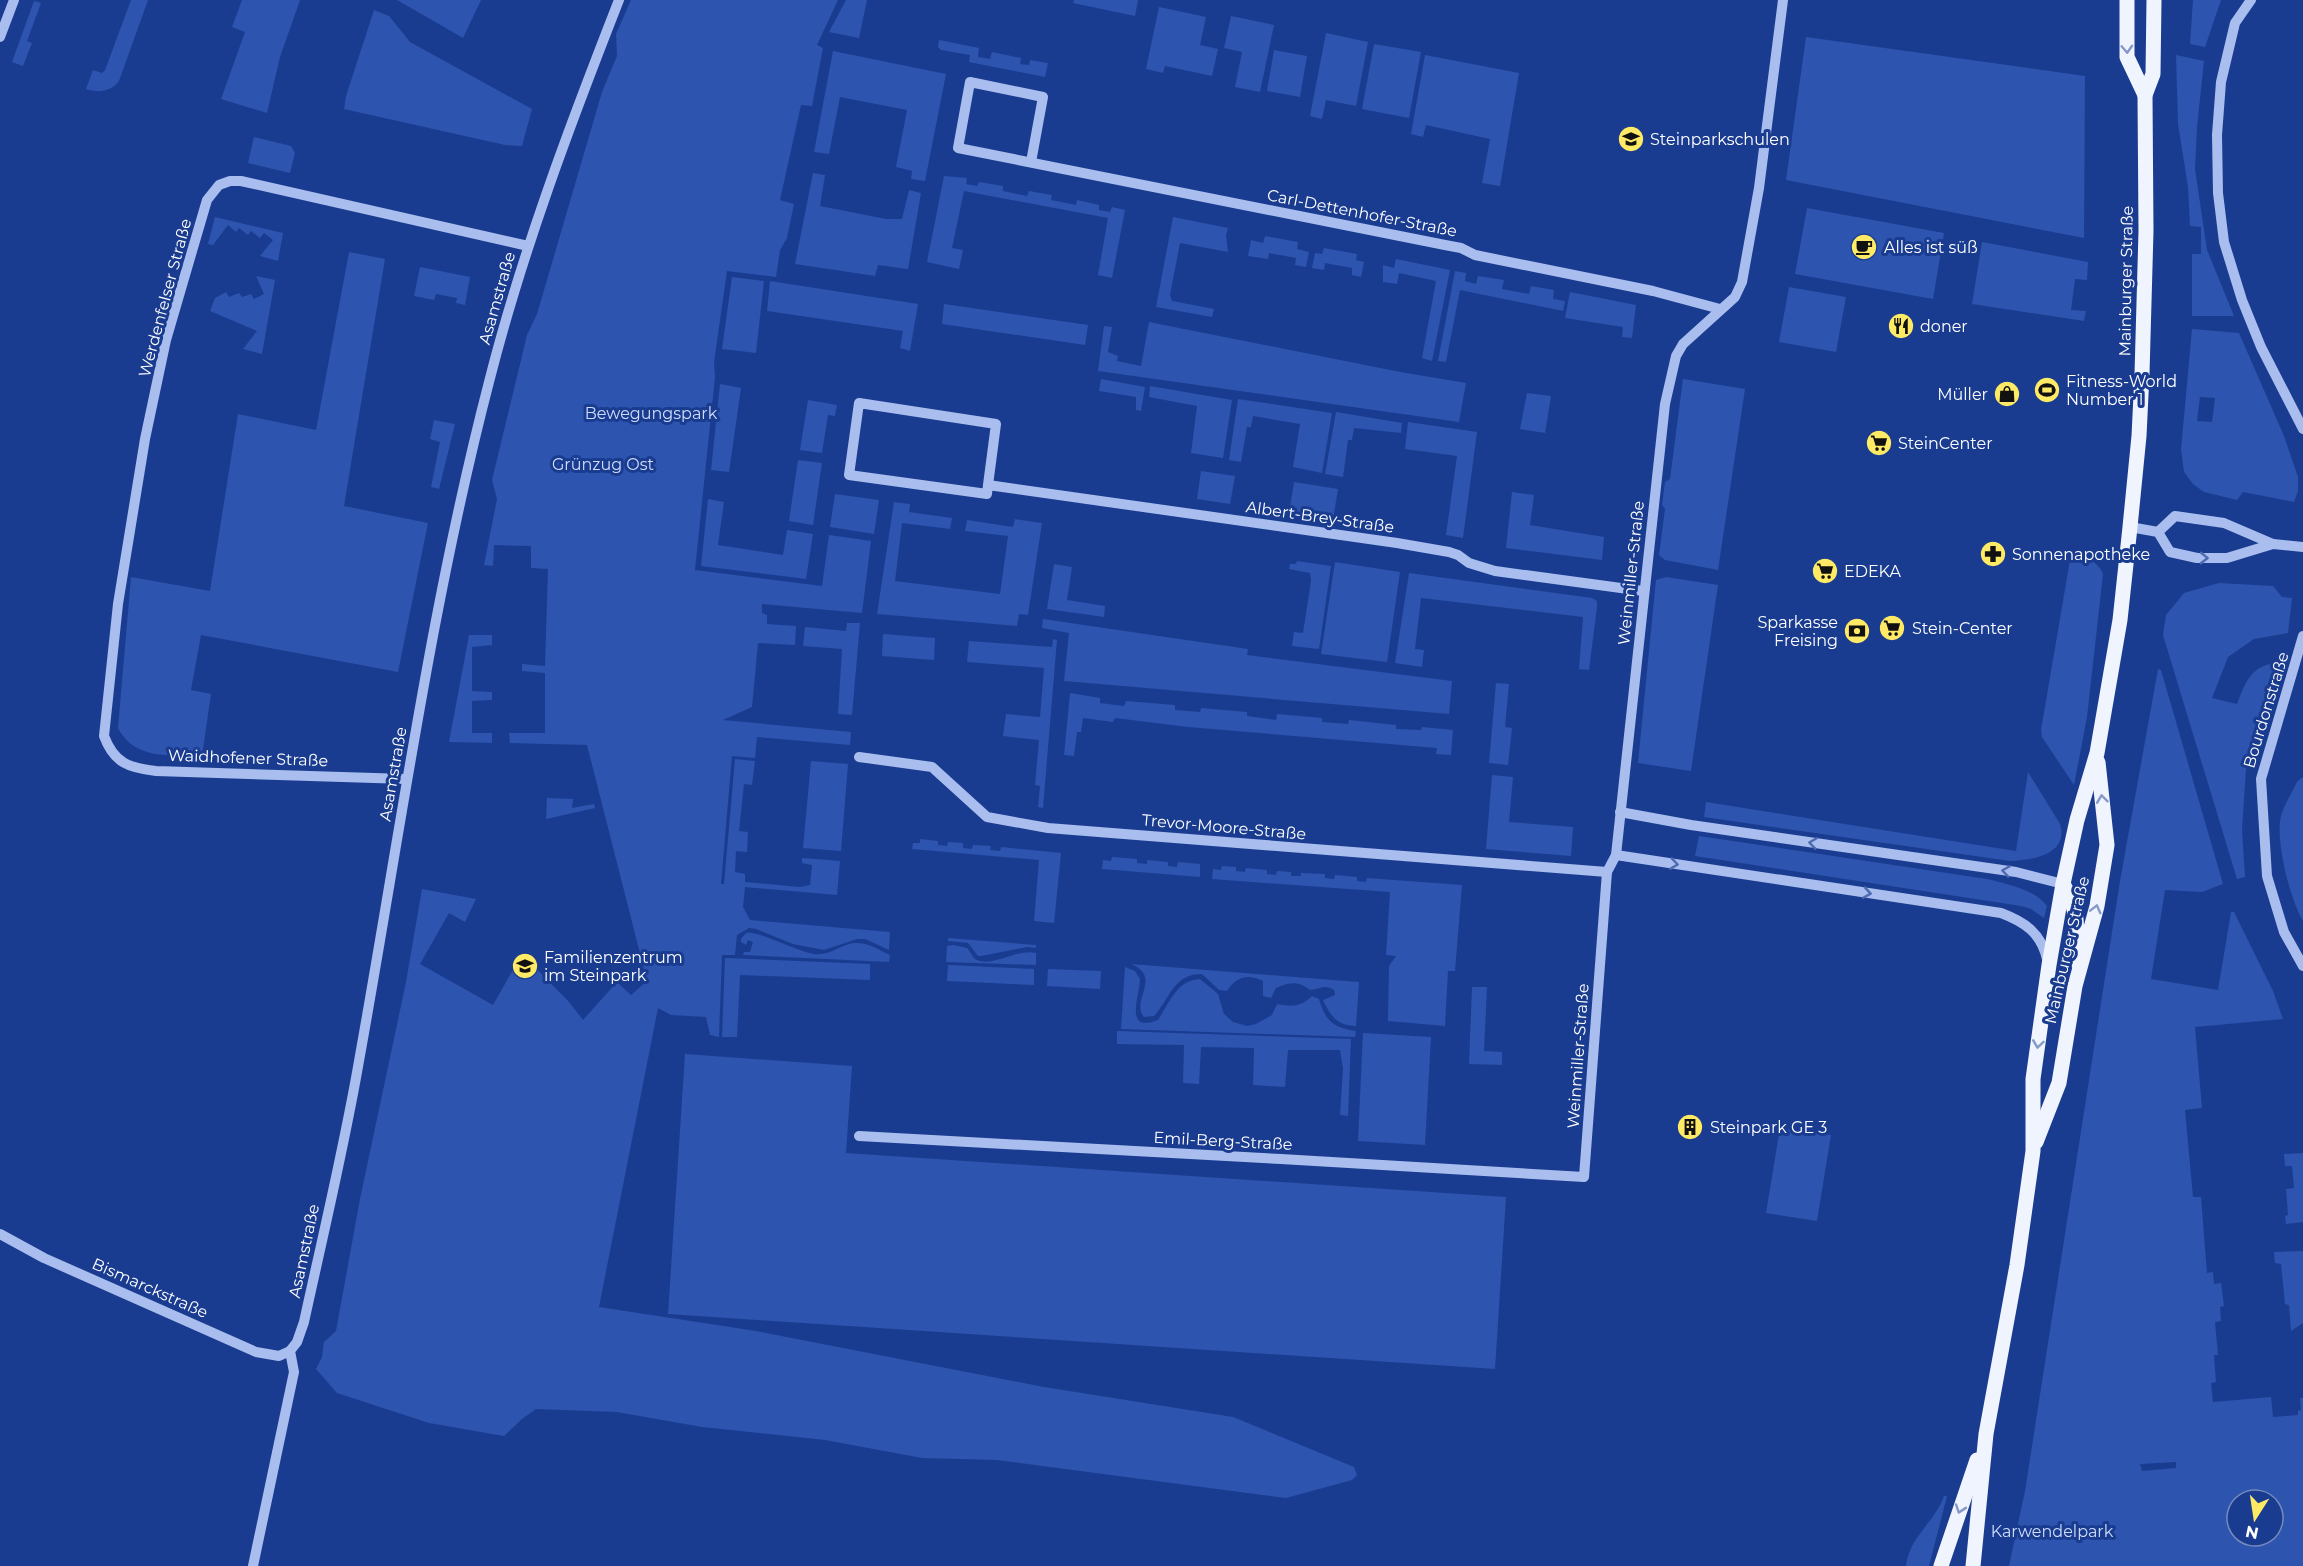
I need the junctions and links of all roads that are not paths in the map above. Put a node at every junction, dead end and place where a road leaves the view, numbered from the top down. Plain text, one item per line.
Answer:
1 (14, 0) edge
2 (619, 0) edge
3 (1783, 0) edge
4 (2127, 0) edge
5 (2154, 0) edge
6 (2251, 0) edge
7 (0, 37) edge
8 (2145, 95) junction
9 (1031, 162) junction
10 (528, 246) junction
11 (1720, 309) junction
12 (2303, 429) edge
13 (988, 485) junction
14 (2130, 527) junction
15 (2158, 532) junction
16 (2273, 544) junction
17 (2303, 547) edge
18 (1643, 591) junction
19 (2303, 636) edge
20 (104, 736) joint
21 (2097, 753) junction
22 (859, 757) dead end
23 (406, 779) junction
24 (1620, 812) junction
25 (1616, 855) junction
26 (1607, 872) junction
27 (2063, 884) junction
28 (2049, 965) junction
29 (2303, 966) edge
30 (2075, 986) junction
31 (859, 1136) dead end
32 (2033, 1151) junction
33 (1584, 1177) joint
34 (0, 1234) edge
35 (290, 1351) junction
36 (1986, 1434) junction
37 (254, 1566) edge
38 (1941, 1566) edge
39 (1973, 1566) edge

1 - 7 street
2 - 10 street, Asamstraße
3 - 11 street, Weinmiller-Straße
4 -> 8 main road, Mainburger Straße
5 - 8 main road, Mainburger Straße
6 - 12 street
8 - 14 main road, Mainburger Straße
9 - 9 street, Carl-Dettenhofer-Straße
9 - 11 street, Carl-Dettenhofer-Straße
10 - 20 street, Werdenfelser Straße
10 - 23 street, Asamstraße
11 - 18 street, Weinmiller-Straße
13 - 13 street, Albert-Brey-Straße
13 - 18 street, Albert-Brey-Straße
14 - 15 street
14 - 21 main road, Mainburger Straße
15 - 16 street
15 -> 16 street
16 - 17 street
18 - 24 street, Weinmiller-Straße
19 - 29 street, Bourdonstraße
20 - 23 street, Waidhofener Straße
21 - 27 main road, Mainburger Straße
30 -> 21 main road, Mainburger Straße
22 - 26 street, Trevor-Moore-Straße
23 - 35 street, Asamstraße
24 - 25 street, Weinmiller-Straße
27 -> 24 street
25 - 26 street, Weinmiller-Straße
25 -> 28 street
26 - 33 street, Weinmiller-Straße
27 - 28 main road, Mainburger Straße
27 - 30 main road
28 -> 32 main road, Mainburger Straße
30 - 32 main road, Mainburger Straße
31 - 33 street, Emil-Berg-Straße
32 - 36 main road, Mainburger Straße
34 - 35 street, Bismarckstraße
35 - 37 street
36 -> 38 main road, Mainburger Straße
36 - 39 main road, Mainburger Straße

